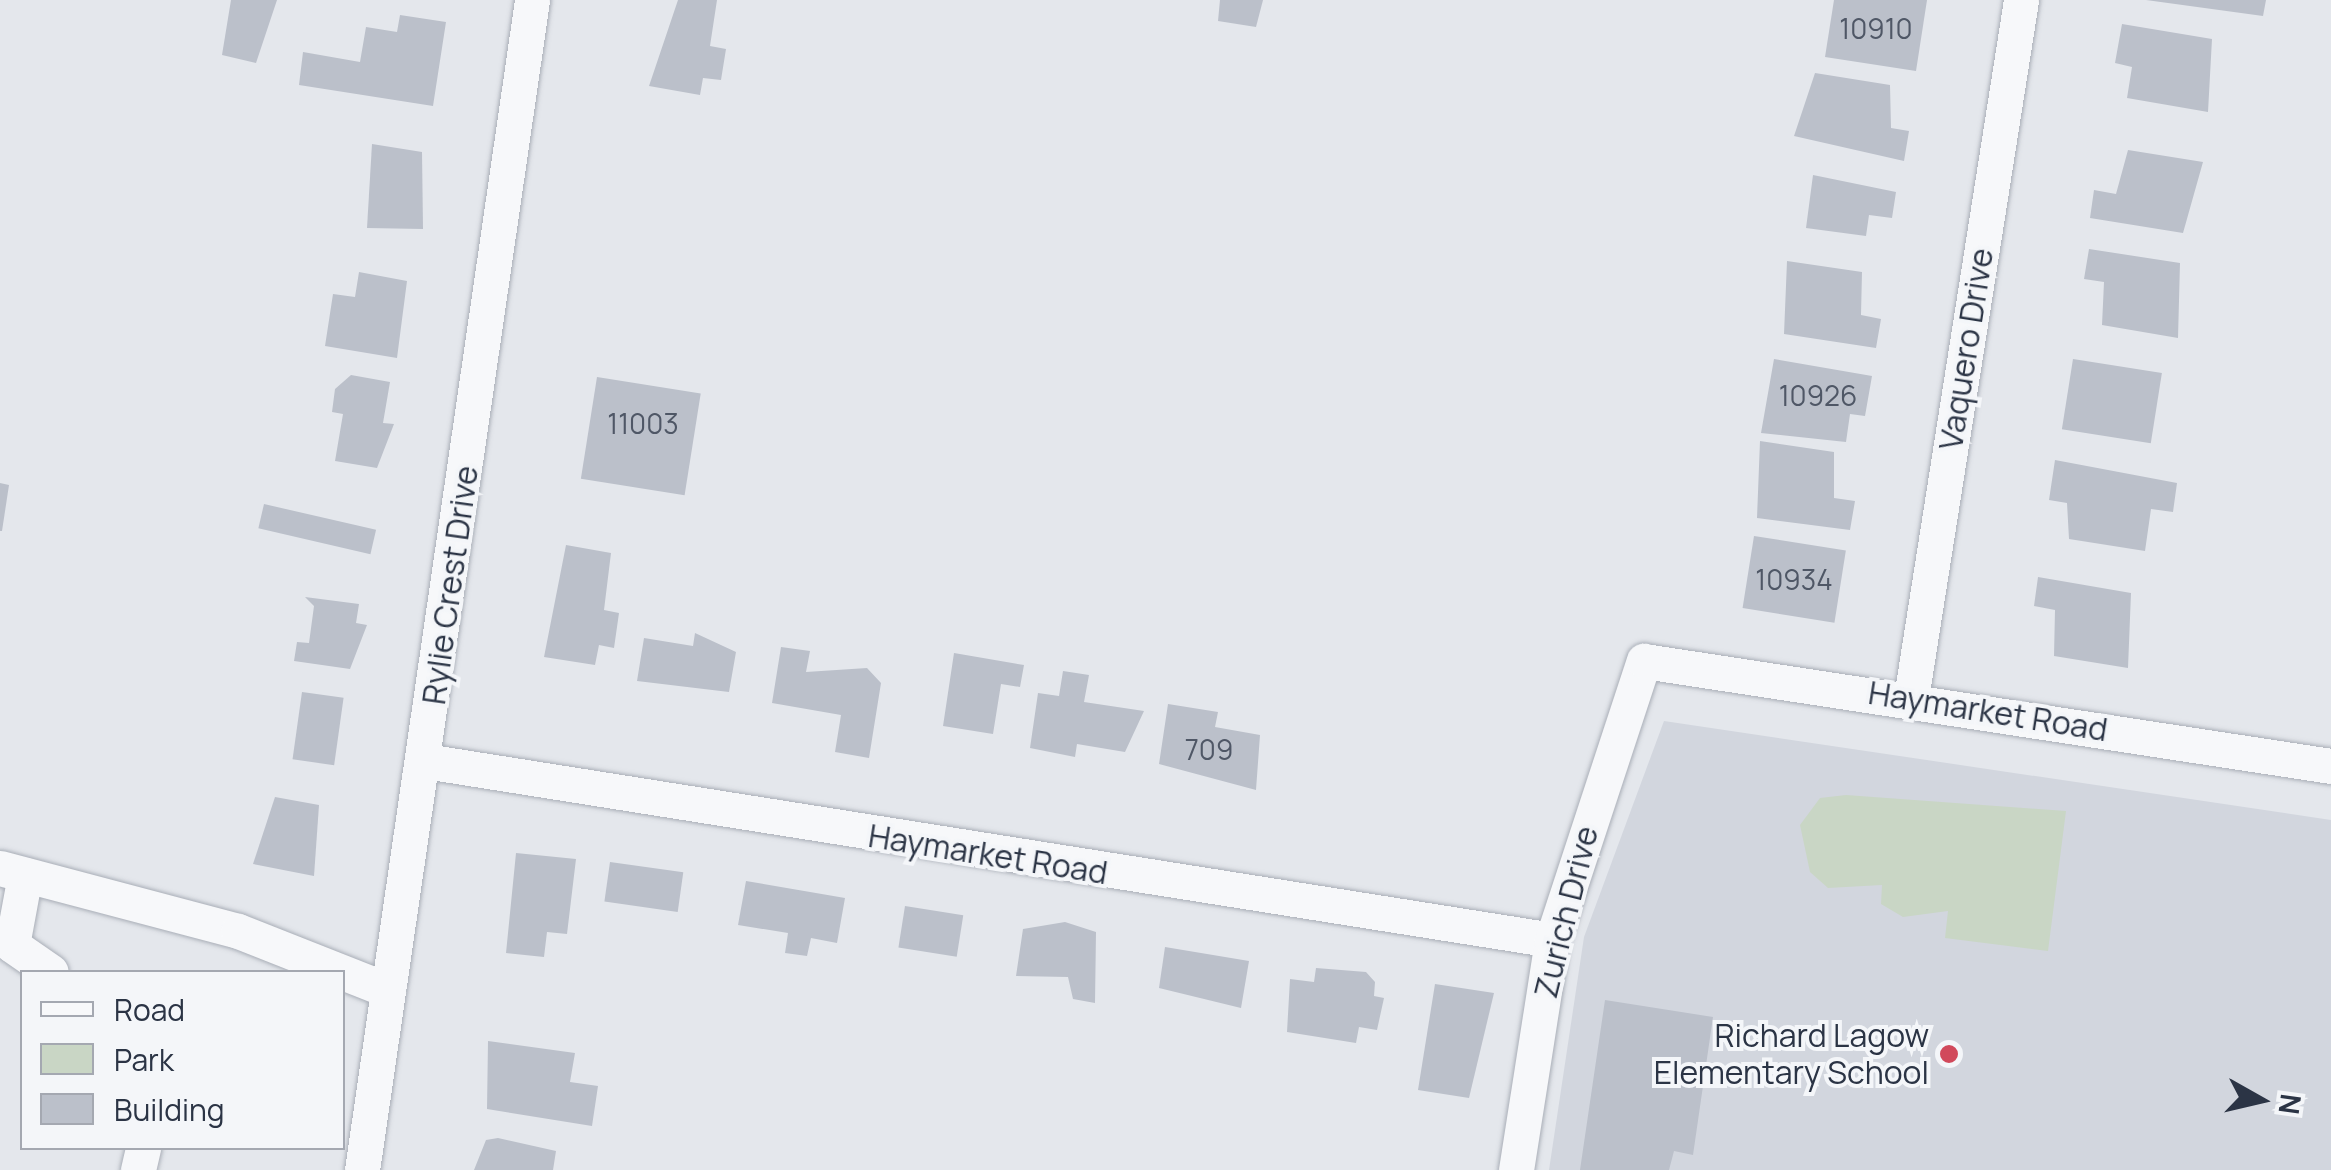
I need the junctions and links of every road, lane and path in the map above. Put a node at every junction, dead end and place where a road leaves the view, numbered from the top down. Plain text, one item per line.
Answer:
1 (532, 0) edge
2 (2021, 0) edge
3 (1644, 661) joint
4 (1911, 698) junction
5 (425, 761) junction
6 (2331, 766) edge
7 (13, 872) edge
8 (1552, 940) junction
9 (6, 944) edge
10 (48, 970) edge
11 (338, 970) edge
12 (345, 973) edge
13 (388, 990) junction
14 (362, 1170) edge
15 (1516, 1170) edge

1 - 5 street, Rylie Crest Drive
2 - 4 street, Vaquero Drive
3 - 4 street, Haymarket Road
3 - 8 street, Zurich Drive
4 - 6 street, Haymarket Road
5 - 8 street, Haymarket Road
5 - 13 street, Rylie Crest Drive
7 - 9 street
7 - 11 street
8 - 15 street, Zurich Drive
9 - 10 street
12 - 13 street
13 - 14 street, Rylie Crest Drive

